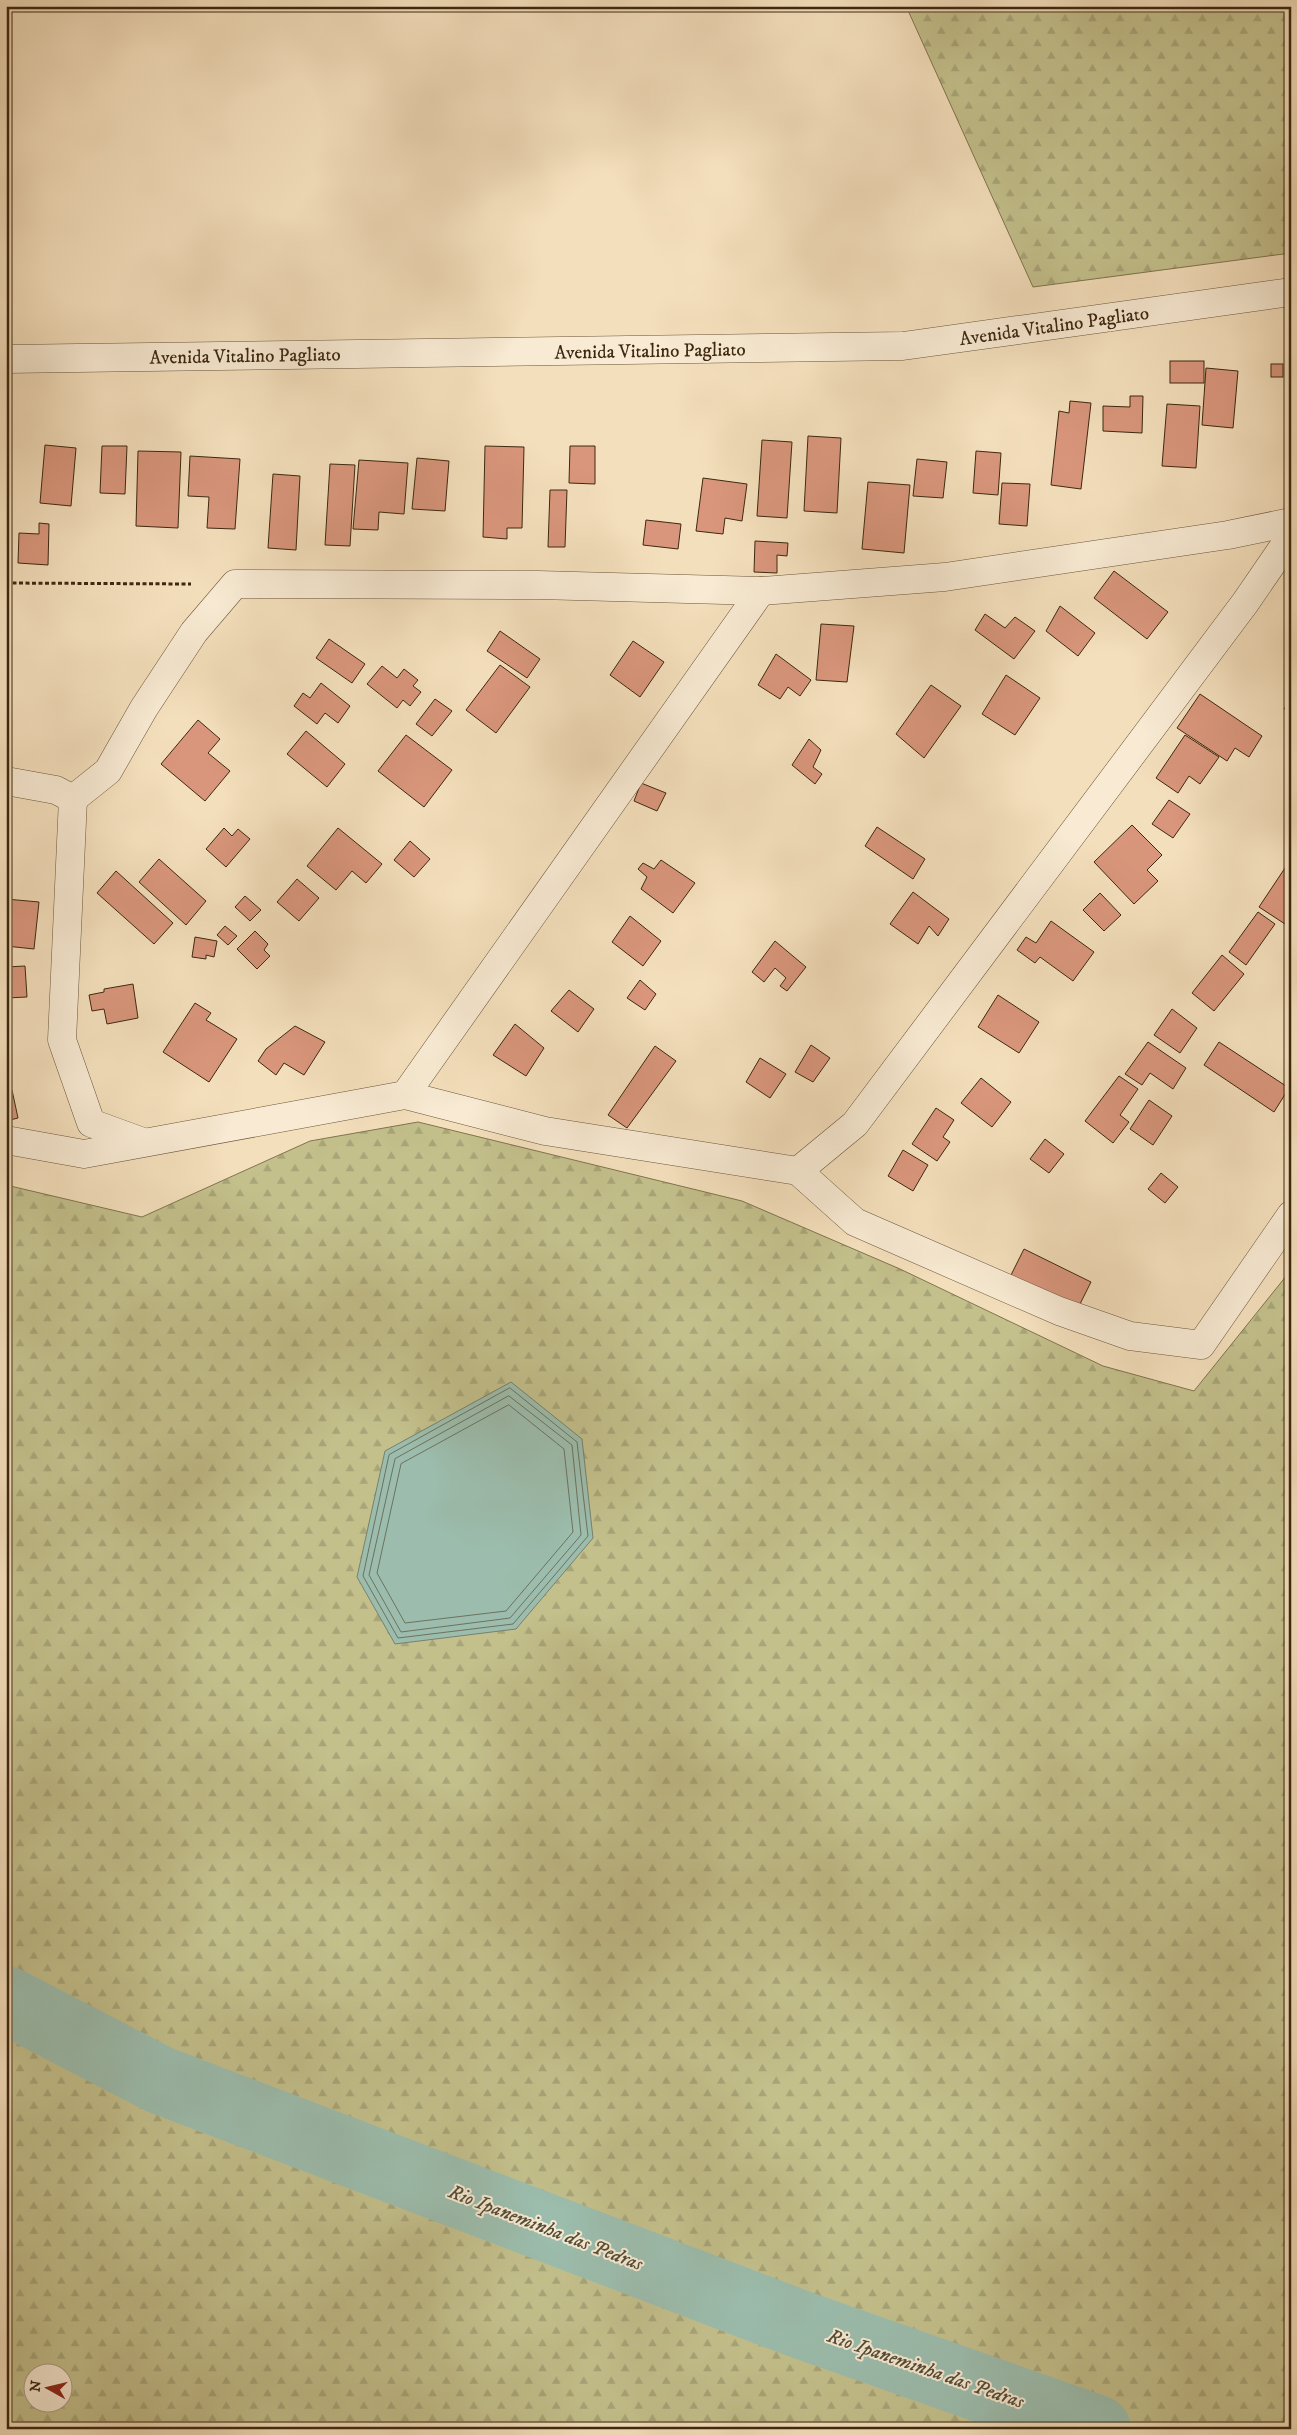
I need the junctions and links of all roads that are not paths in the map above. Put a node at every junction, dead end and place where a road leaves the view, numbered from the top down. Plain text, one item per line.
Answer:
1 (1291, 292) edge
2 (6, 359) edge
3 (1291, 522) edge
4 (1291, 536) edge
5 (761, 591) junction
6 (6, 781) edge
7 (74, 799) junction
8 (405, 1095) junction
9 (6, 1140) edge
10 (144, 1142) junction
11 (798, 1171) junction
12 (1291, 1215) edge

1 - 2 street, Avenida Vitalino Pagliato
3 - 5 street
4 - 11 street
5 - 7 street
5 - 8 street
6 - 7 street
7 - 10 street
8 - 10 street
8 - 11 street
9 - 10 street
11 - 12 street

